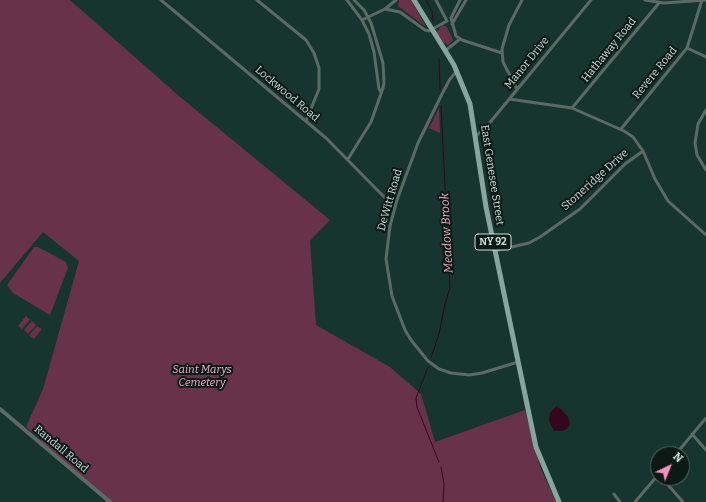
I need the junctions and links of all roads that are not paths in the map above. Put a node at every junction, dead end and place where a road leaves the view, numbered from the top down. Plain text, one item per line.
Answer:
1 (161, 0) edge
2 (258, 0) edge
3 (347, 0) edge
4 (354, 0) edge
5 (396, 0) edge
6 (414, 0) edge
7 (436, 0) edge
8 (460, 0) edge
9 (466, 0) edge
10 (522, 0) edge
11 (592, 0) edge
12 (645, 0) edge
13 (702, 0) edge
14 (706, 0) edge
15 (659, 3) junction
16 (385, 9) junction
17 (368, 17) junction
18 (362, 20) junction
19 (447, 21) junction
20 (452, 24) junction
21 (432, 30) junction
22 (460, 39) junction
23 (687, 48) junction
24 (445, 51) junction
25 (502, 53) junction
26 (706, 57) edge
27 (457, 71) junction
28 (517, 89) junction
29 (381, 92) junction
30 (509, 99) junction
31 (572, 108) junction
32 (706, 110) edge
33 (306, 121) junction
34 (621, 129) junction
35 (476, 136) junction
36 (643, 151) junction
37 (348, 159) junction
38 (706, 170) edge
39 (395, 208) junction
40 (706, 235) edge
41 (494, 251) junction
42 (518, 362) junction
43 (0, 409) edge
44 (706, 418) edge
45 (692, 434) junction
46 (682, 446) edge
47 (706, 450) edge
48 (650, 484) edge
49 (669, 486) edge
50 (614, 494) dead end
51 (110, 502) edge
52 (559, 502) edge
53 (620, 502) edge
54 (635, 502) edge
55 (683, 502) edge

1 - 33 street, Lockwood Road
2 - 33 street
3 - 18 street
4 - 17 street
5 - 16 street
6 - 21 main road, East Genesee Street / NY 92
7 - 19 street
8 - 20 street
9 - 20 street
10 - 25 street
11 - 28 street, Manor Drive
12 - 15 street
13 - 14 street
13 - 15 street
13 - 23 street, Revere Road
15 - 31 street, Hathaway Road
16 - 17 street
16 - 21 street
17 - 18 street
17 - 29 street
18 - 29 street
19 - 20 street
19 - 21 street
20 - 22 street
21 - 24 main road, East Genesee Street / NY 92
22 - 24 street
22 - 25 street
23 - 26 street
23 - 34 street, Revere Road
24 - 27 main road, East Genesee Street / NY 92
25 - 28 street
27 - 35 main road, East Genesee Street / NY 92
27 - 39 street, DeWitt Road
28 - 30 street, Manor Drive
29 - 37 street
30 - 31 street
30 - 35 street, Manor Drive
31 - 34 street
32 - 38 street
33 - 37 street, Lockwood Road
34 - 36 street
35 - 41 main road, East Genesee Street / NY 92
36 - 40 street
36 - 41 street, Stoneridge Drive
37 - 39 street, Lockwood Road
39 - 42 street, DeWitt Road
41 - 42 main road, East Genesee Street / NY 92
42 - 52 main road, East Genesee Street / NY 92
43 - 51 street, Randall Road
44 - 45 street
45 - 46 street
45 - 47 street
48 - 54 street
49 - 55 street
50 - 53 street

